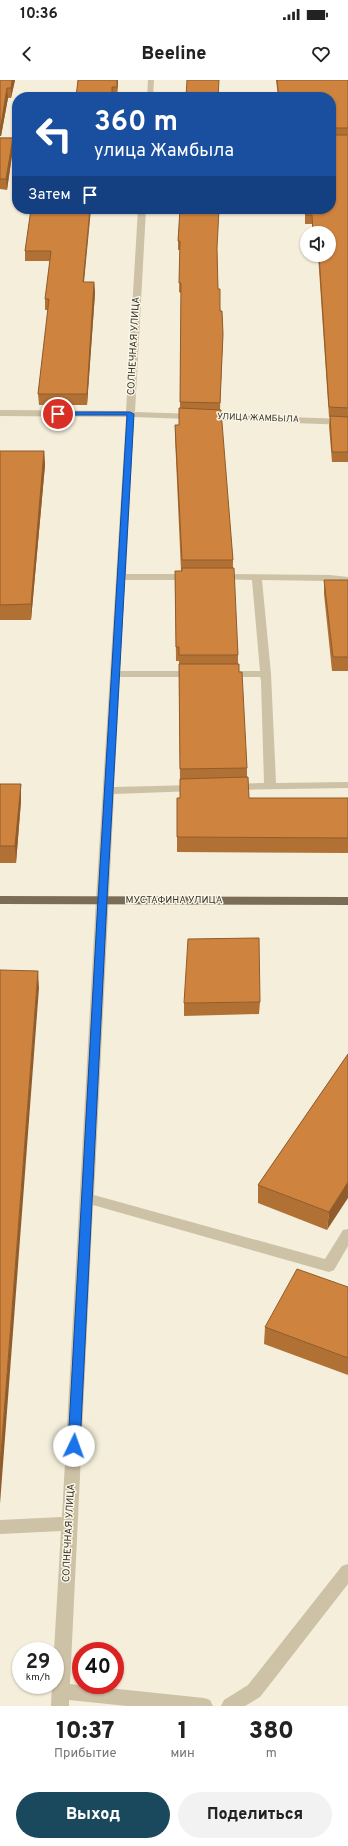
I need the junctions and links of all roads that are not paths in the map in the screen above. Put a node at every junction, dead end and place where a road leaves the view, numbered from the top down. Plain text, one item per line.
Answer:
1 (151, 80) edge
2 (150, 92) edge
3 (0, 139) edge
4 (12, 139) edge
5 (142, 214) edge
6 (0, 414) edge
7 (130, 414) junction
8 (348, 422) edge
9 (121, 577) junction
10 (256, 578) junction
11 (348, 580) edge
12 (116, 674) junction
13 (202, 674) edge
14 (218, 674) edge
15 (266, 674) junction
16 (348, 785) edge
17 (270, 786) junction
18 (224, 787) edge
19 (208, 788) edge
20 (109, 791) junction
21 (102, 899) junction
22 (0, 900) edge
23 (348, 901) edge
24 (87, 1198) junction
25 (348, 1234) edge
26 (70, 1524) junction
27 (0, 1527) edge
28 (348, 1571) edge
29 (60, 1699) edge
30 (204, 1706) edge
31 (230, 1706) edge

1 - 2 street
3 - 4 street
5 - 7 street, СОЛНЕЧНАЯ УЛИЦА
6 - 7 street, УЛИЦА ЖАМБЫЛА
7 - 8 street, УЛИЦА ЖАМБЫЛА
7 - 9 street, СОЛНЕЧНАЯ УЛИЦА
9 - 10 street
9 - 12 street, СОЛНЕЧНАЯ УЛИЦА
10 - 11 street
10 - 15 street
12 - 13 street
12 - 20 street, СОЛНЕЧНАЯ УЛИЦА
14 - 15 street
15 - 17 street
16 - 17 street
17 - 18 street
19 - 20 street
20 - 21 street, СОЛНЕЧНАЯ УЛИЦА
21 - 22 main road, МУСТАФИНА УЛИЦА
21 - 23 main road, МУСТАФИНА УЛИЦА
21 - 24 street, СОЛНЕЧНАЯ УЛИЦА
24 - 25 street
24 - 26 street, СОЛНЕЧНАЯ УЛИЦА
26 - 27 street
26 - 29 street, СОЛНЕЧНАЯ УЛИЦА
28 - 31 street
29 - 30 street

